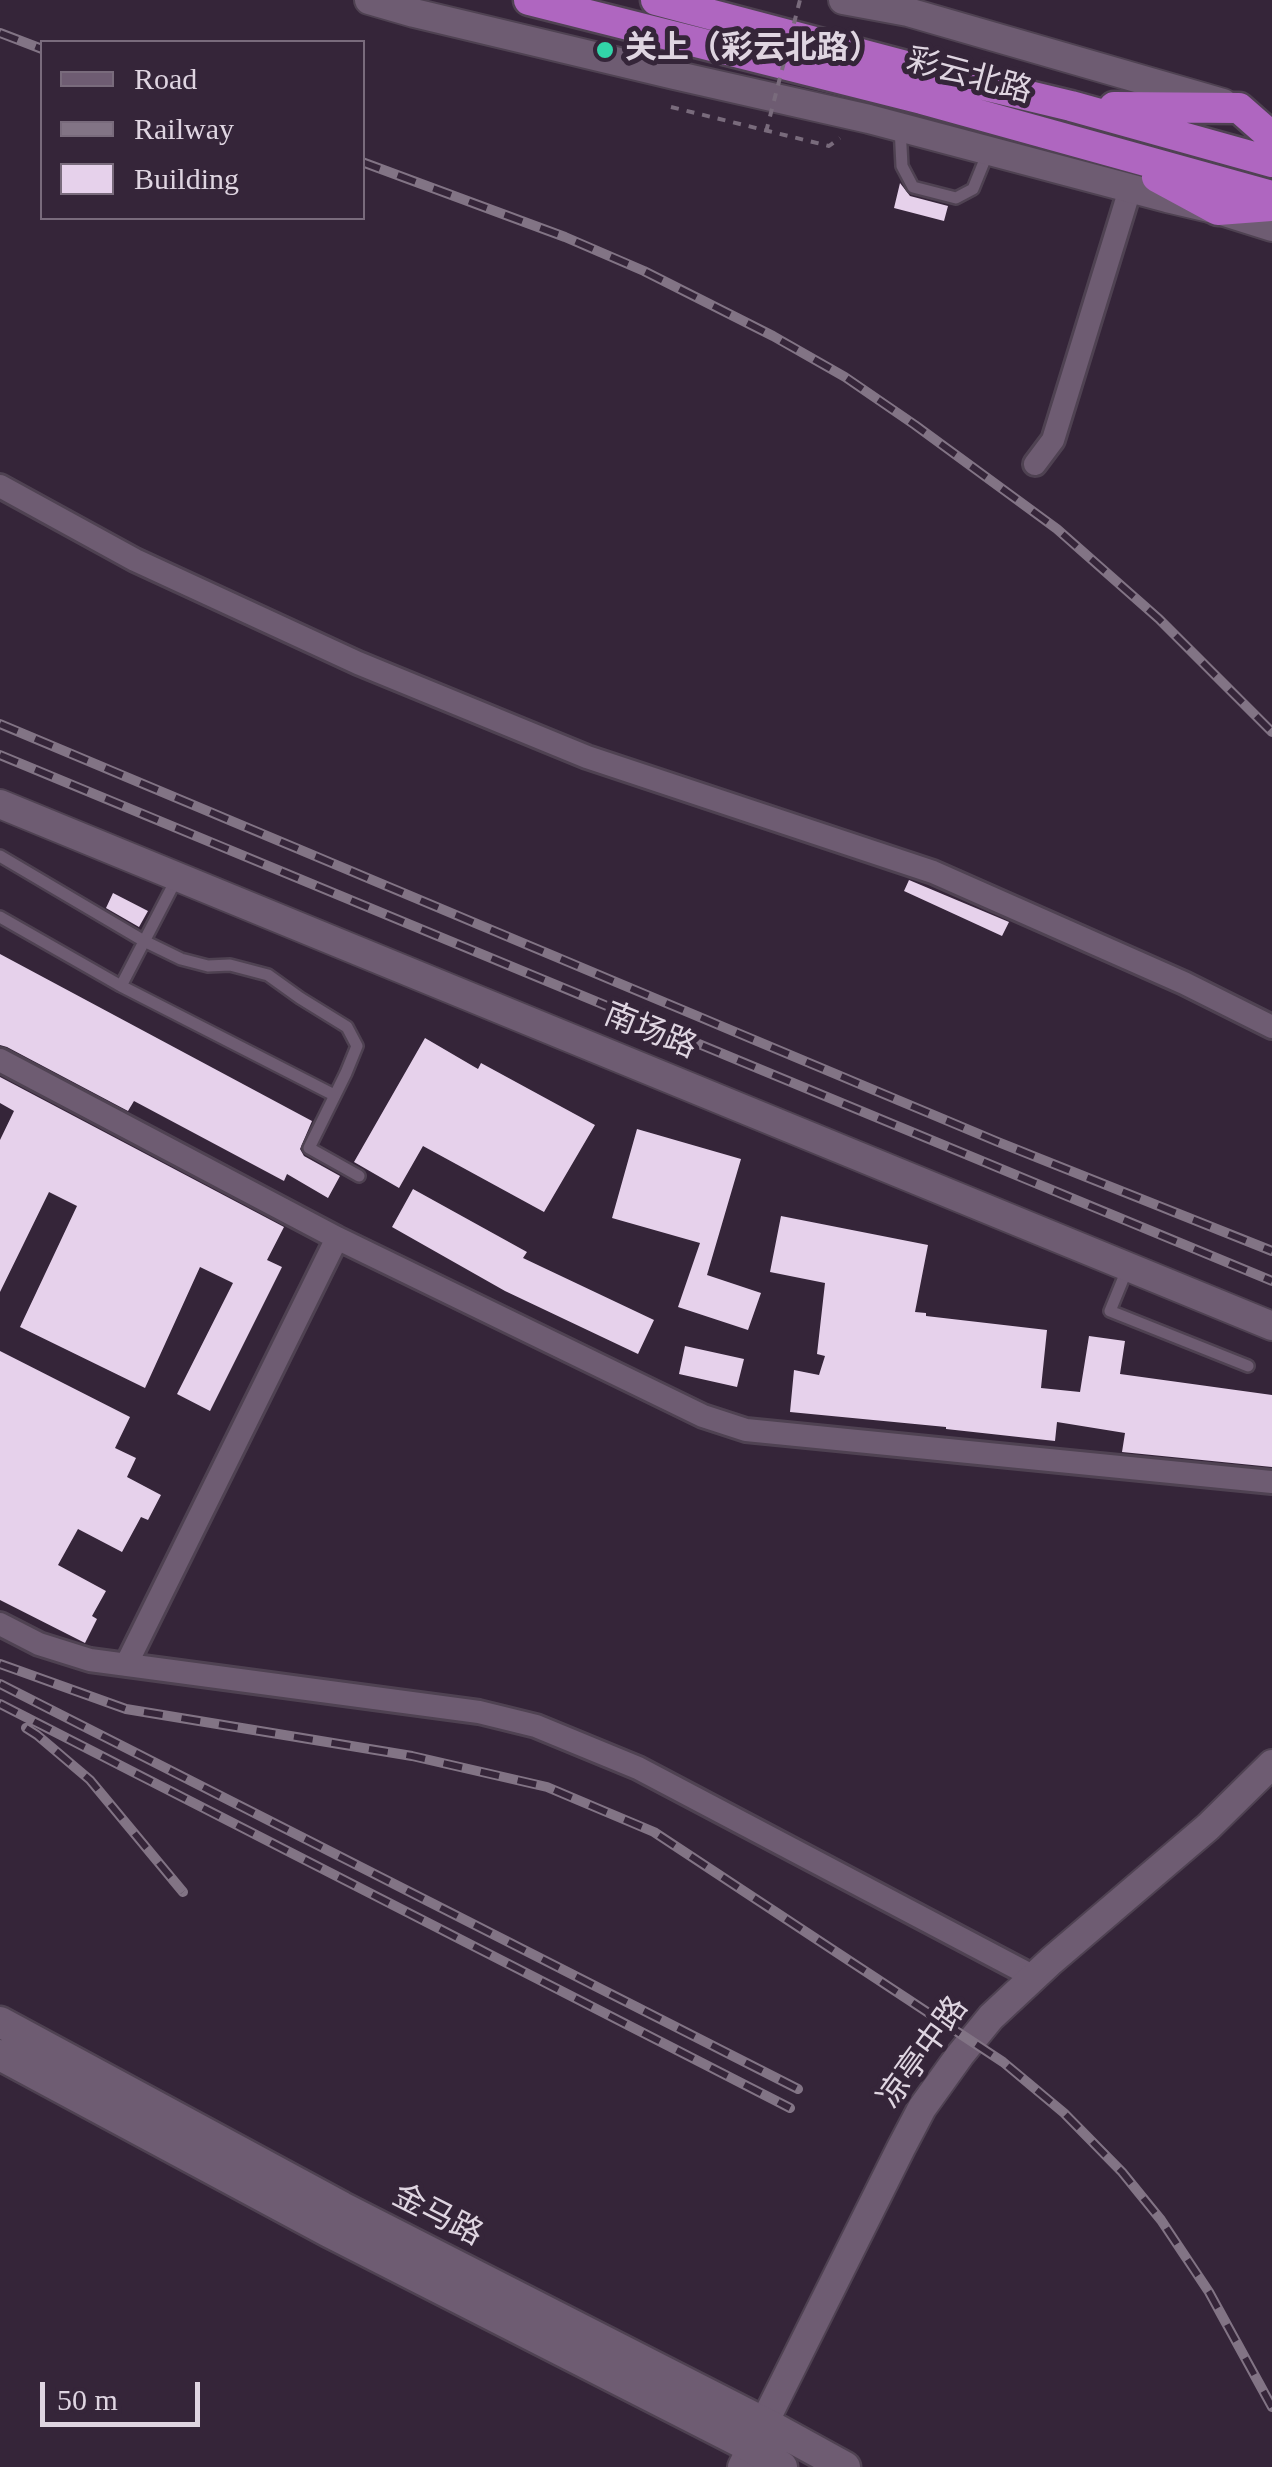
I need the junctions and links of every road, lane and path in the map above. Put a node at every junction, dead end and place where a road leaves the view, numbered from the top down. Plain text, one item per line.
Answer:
1 (369, 0) edge
2 (529, 0) edge
3 (656, 0) edge
4 (800, 0) edge
5 (843, 0) edge
6 (919, 7) edge
7 (1071, 106) junction
8 (671, 107) dead end
9 (1240, 108) junction
10 (1272, 117) edge
11 (900, 127) junction
12 (766, 132) junction
13 (1272, 137) edge
14 (829, 146) dead end
15 (988, 151) junction
16 (1114, 154) junction
17 (1272, 162) edge
18 (1130, 188) junction
19 (1272, 196) edge
20 (1272, 206) edge
21 (1218, 210) junction
22 (1272, 227) edge
23 (1035, 464) dead end
24 (0, 486) edge
25 (0, 804) edge
26 (0, 856) edge
27 (178, 876) junction
28 (0, 917) edge
29 (144, 941) junction
30 (121, 986) junction
31 (1272, 1027) edge
32 (0, 1060) edge
33 (334, 1095) junction
34 (359, 1176) dead end
35 (337, 1238) junction
36 (1128, 1267) junction
37 (1272, 1326) edge
38 (1248, 1366) dead end
39 (1272, 1482) edge
40 (0, 1624) edge
41 (126, 1665) junction
42 (1272, 1764) edge
43 (1034, 1977) junction
44 (0, 2022) edge
45 (0, 2055) edge
46 (753, 2446) edge
47 (782, 2467) edge
48 (845, 2467) edge

1 - 11 street
2 - 16 highway, 彩云北路
3 - 7 highway, 彩云北路
4 - 12 path, bridge
5 - 6 street
6 - 9 street
7 - 9 highway
7 - 17 highway, 彩云北路
8 - 12 path
9 - 10 street
9 - 13 highway
11 - 15 street
11 - 15 lane
12 - 14 path
15 - 18 street
16 - 19 highway, 彩云北路
16 - 21 highway
18 - 21 street
18 - 23 street
20 - 21 highway
21 - 22 street
24 - 31 street
25 - 27 street, 南场路
26 - 29 lane
27 - 29 lane
27 - 36 street, 南场路
28 - 30 lane
29 - 30 lane
29 - 33 lane
30 - 33 lane
32 - 35 street
33 - 34 lane
35 - 39 street
35 - 41 street
36 - 37 street, 南场路
36 - 38 lane
40 - 41 street
41 - 43 street
42 - 43 street, 凉亭中路
43 - 46 street, 凉亭中路
44 - 46 main road, 金马路
45 - 46 main road, 金马路
46 - 47 main road, 金马路
46 - 48 main road, 金马路

